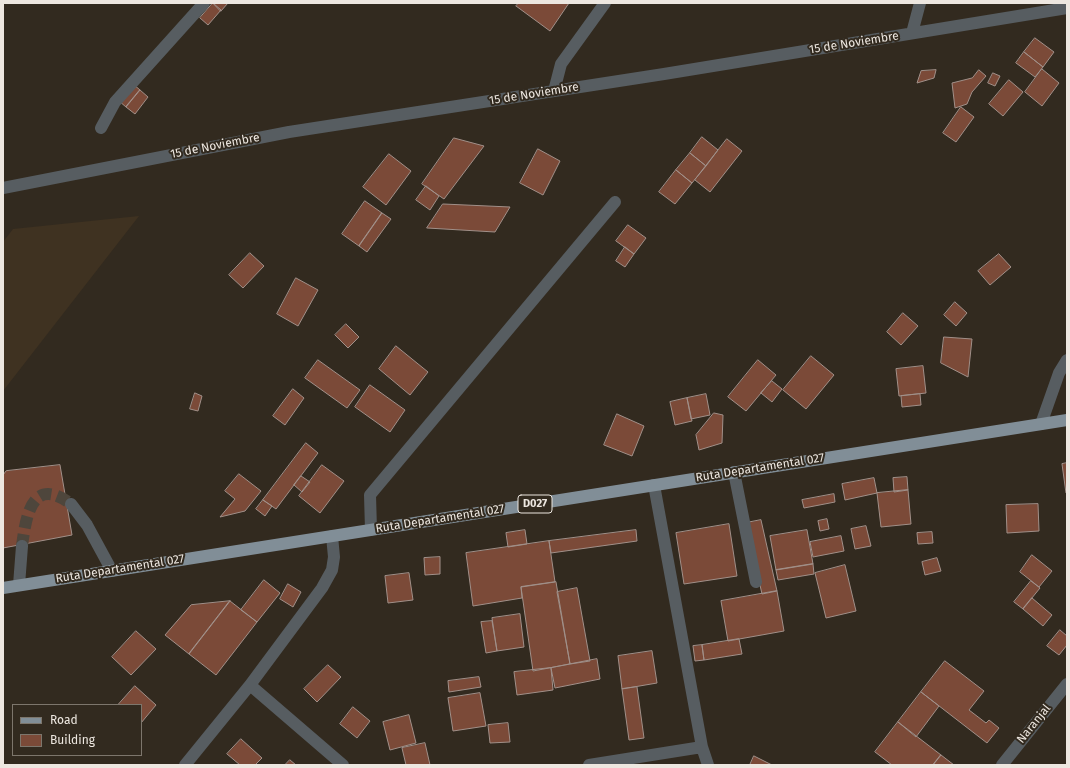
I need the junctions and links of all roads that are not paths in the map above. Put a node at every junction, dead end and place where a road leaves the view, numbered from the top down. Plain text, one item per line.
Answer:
1 (204, 3) edge
2 (605, 3) edge
3 (920, 3) edge
4 (1067, 8) edge
5 (912, 33) junction
6 (554, 91) junction
7 (101, 128) dead end
8 (3, 188) edge
9 (615, 202) dead end
10 (1067, 360) edge
11 (1067, 420) edge
12 (1041, 424) junction
13 (734, 472) junction
14 (654, 485) junction
15 (70, 504) tunnel mouth
16 (371, 530) junction
17 (332, 536) junction
18 (22, 546) tunnel mouth
19 (112, 571) junction
20 (756, 582) dead end
21 (19, 585) junction
22 (3, 588) edge
23 (1067, 684) edge
24 (250, 685) junction
25 (702, 747) junction
26 (185, 765) edge
27 (343, 765) edge
28 (589, 765) edge
29 (708, 765) edge
30 (1002, 765) edge

1 - 7 street
2 - 6 street
3 - 5 street
4 - 5 street, 15 de Noviembre
5 - 6 street, 15 de Noviembre
6 - 8 street, 15 de Noviembre
9 - 16 street
10 - 12 street
11 - 12 main road, Ruta Departamental 027 / D027
12 - 13 main road, Ruta Departamental 027 / D027
13 - 14 main road, Ruta Departamental 027 / D027
13 - 20 street
14 - 16 main road, Ruta Departamental 027 / D027
14 - 25 street
15 - 19 street
16 - 17 main road, Ruta Departamental 027 / D027
17 - 19 main road, Ruta Departamental 027 / D027
17 - 24 street
18 - 21 street
19 - 21 main road, Ruta Departamental 027 / D027
21 - 22 main road, Ruta Departamental 027 / D027
23 - 30 street, Naranjal
24 - 26 street
24 - 27 street
25 - 28 street
25 - 29 street

